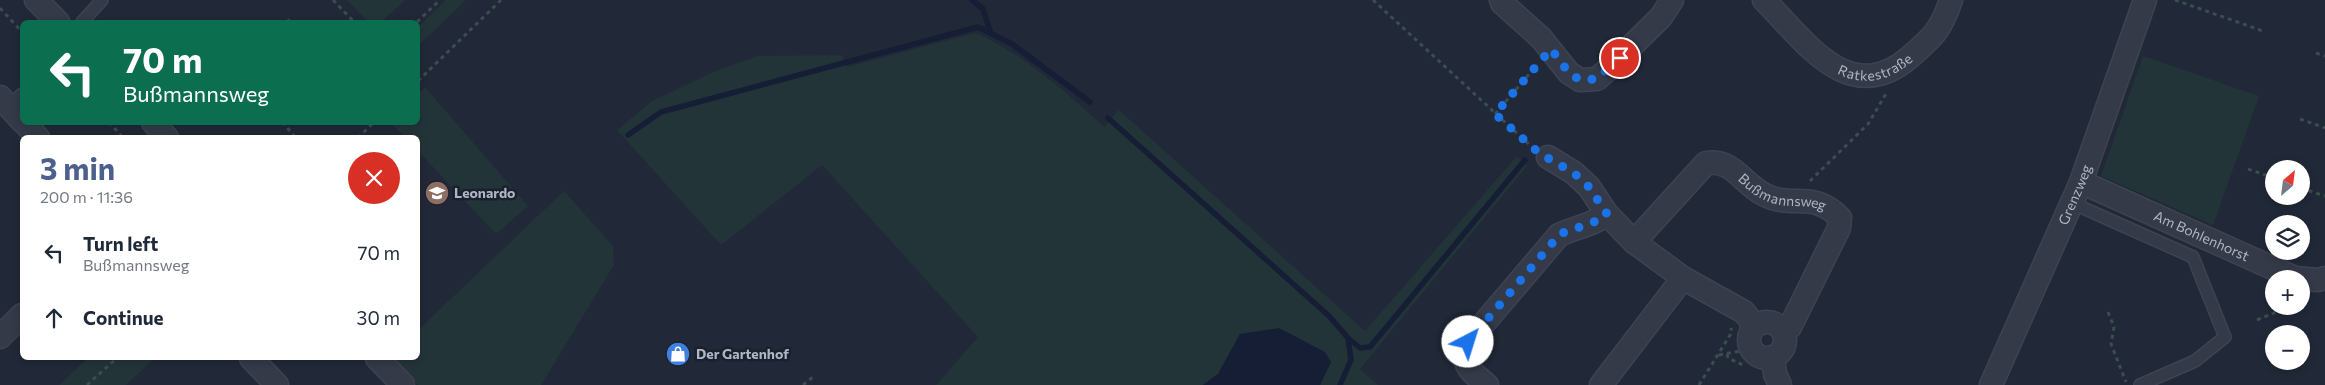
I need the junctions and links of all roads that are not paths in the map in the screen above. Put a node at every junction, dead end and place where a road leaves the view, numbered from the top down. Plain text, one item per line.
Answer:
1 (36, 0) edge
2 (102, 0) edge
3 (1501, 0) edge
4 (1672, 0) edge
5 (1764, 0) edge
6 (1951, 0) edge
7 (2145, 0) edge
8 (56, 20) edge
9 (84, 20) edge
10 (156, 125) edge
11 (164, 135) edge
12 (1548, 157) road end
13 (2081, 182) junction
14 (2072, 203) junction
15 (1607, 214) junction
16 (1634, 242) junction
17 (1683, 278) junction
18 (2325, 278) edge
19 (20, 317) edge
20 (1756, 326) junction
21 (1783, 331) junction
22 (0, 337) edge
23 (1773, 357) junction
24 (253, 360) edge
25 (379, 360) edge
26 (277, 385) edge
27 (403, 385) edge
28 (1487, 385) edge
29 (1601, 385) edge
30 (1780, 385) edge
31 (1991, 385) edge
32 (2140, 385) edge

1 - 8 street
2 - 9 lane
3 - 4 street
5 - 6 street, Ratkestraße
7 - 13 street, Grenzweg
10 - 11 street
12 - 15 street
13 - 14 street, Grenzweg
13 - 18 street, Am Bohlenhorst
14 - 31 street, Grenzweg
14 - 32 lane
15 - 16 street
15 - 28 street
16 - 17 street
16 - 21 street, Bußmannsweg
17 - 20 street
17 - 29 street
19 - 22 street
20 - 21 street
20 - 23 street
21 - 23 street, Bußmannsweg
23 - 30 street
24 - 26 street
25 - 27 street

